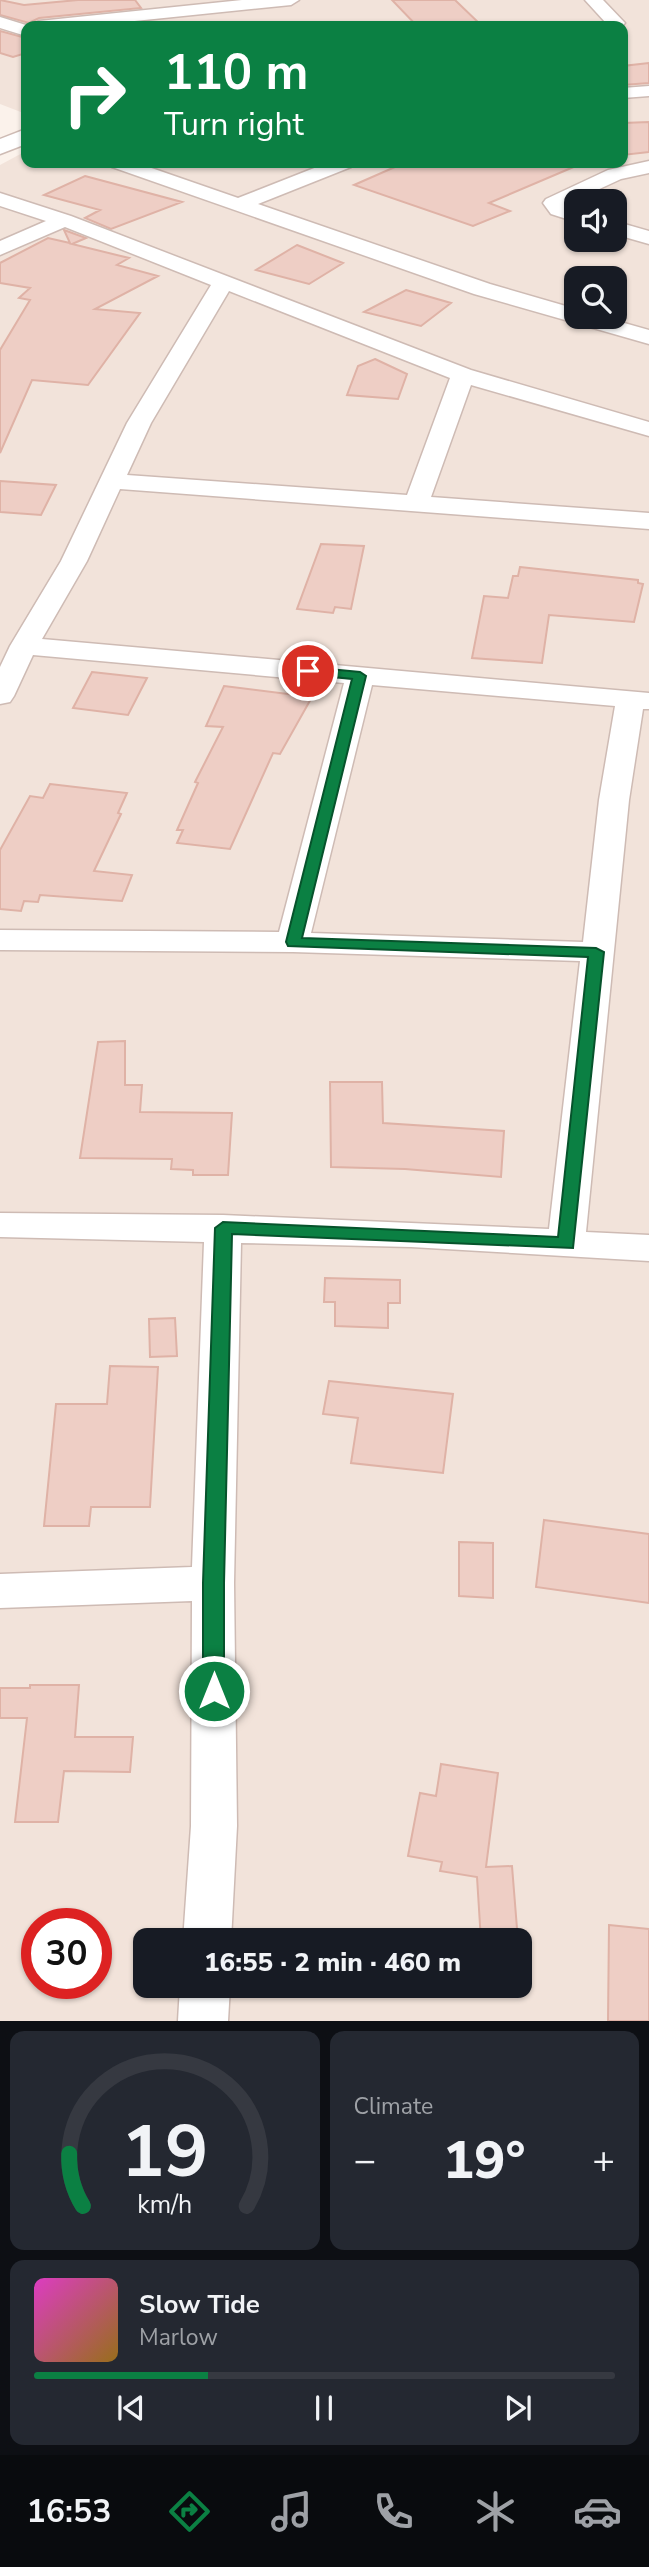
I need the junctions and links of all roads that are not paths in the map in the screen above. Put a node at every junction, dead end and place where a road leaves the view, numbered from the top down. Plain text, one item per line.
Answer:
1 (291, 0) edge
2 (593, 0) edge
3 (262, 3) junction
4 (281, 19) dead end
5 (87, 21) edge
6 (613, 21) edge
7 (649, 90) edge
8 (628, 92) edge
9 (20, 130) edge
10 (0, 147) edge
11 (649, 167) edge
12 (133, 168) edge
13 (331, 168) edge
14 (583, 189) edge
15 (564, 198) edge
16 (0, 199) edge
17 (238, 205) junction
18 (564, 212) edge
19 (64, 220) junction
20 (627, 232) edge
21 (649, 238) edge
22 (0, 249) edge
23 (223, 281) junction
24 (649, 337) edge
25 (463, 374) junction
26 (649, 429) edge
27 (114, 481) junction
28 (416, 504) junction
29 (649, 522) edge
30 (24, 646) junction
31 (360, 676) junction
32 (0, 696) edge
33 (640, 700) edge
34 (0, 940) edge
35 (293, 942) junction
36 (596, 952) junction
37 (0, 1225) edge
38 (223, 1228) junction
39 (566, 1243) junction
40 (649, 1248) edge
41 (213, 1583) junction
42 (0, 1591) edge
43 (208, 1928) edge
44 (204, 1998) edge
45 (203, 2021) edge

1 - 3 street
2 - 6 street
3 - 4 street
3 - 5 street
7 - 8 street
9 - 10 street
11 - 14 street
12 - 17 street
13 - 17 street
15 - 18 street
16 - 19 street
17 - 24 street
19 - 22 street
19 - 23 street
20 - 21 street
23 - 25 street
23 - 27 street
25 - 26 street
25 - 28 street
27 - 28 street
27 - 30 street
28 - 29 street
30 - 31 street
30 - 32 street
31 - 33 street
31 - 35 street
33 - 36 street
34 - 35 street
35 - 36 street
36 - 39 street
37 - 38 street
38 - 39 street
38 - 41 street
39 - 40 street
41 - 42 street
41 - 43 street
44 - 45 street

